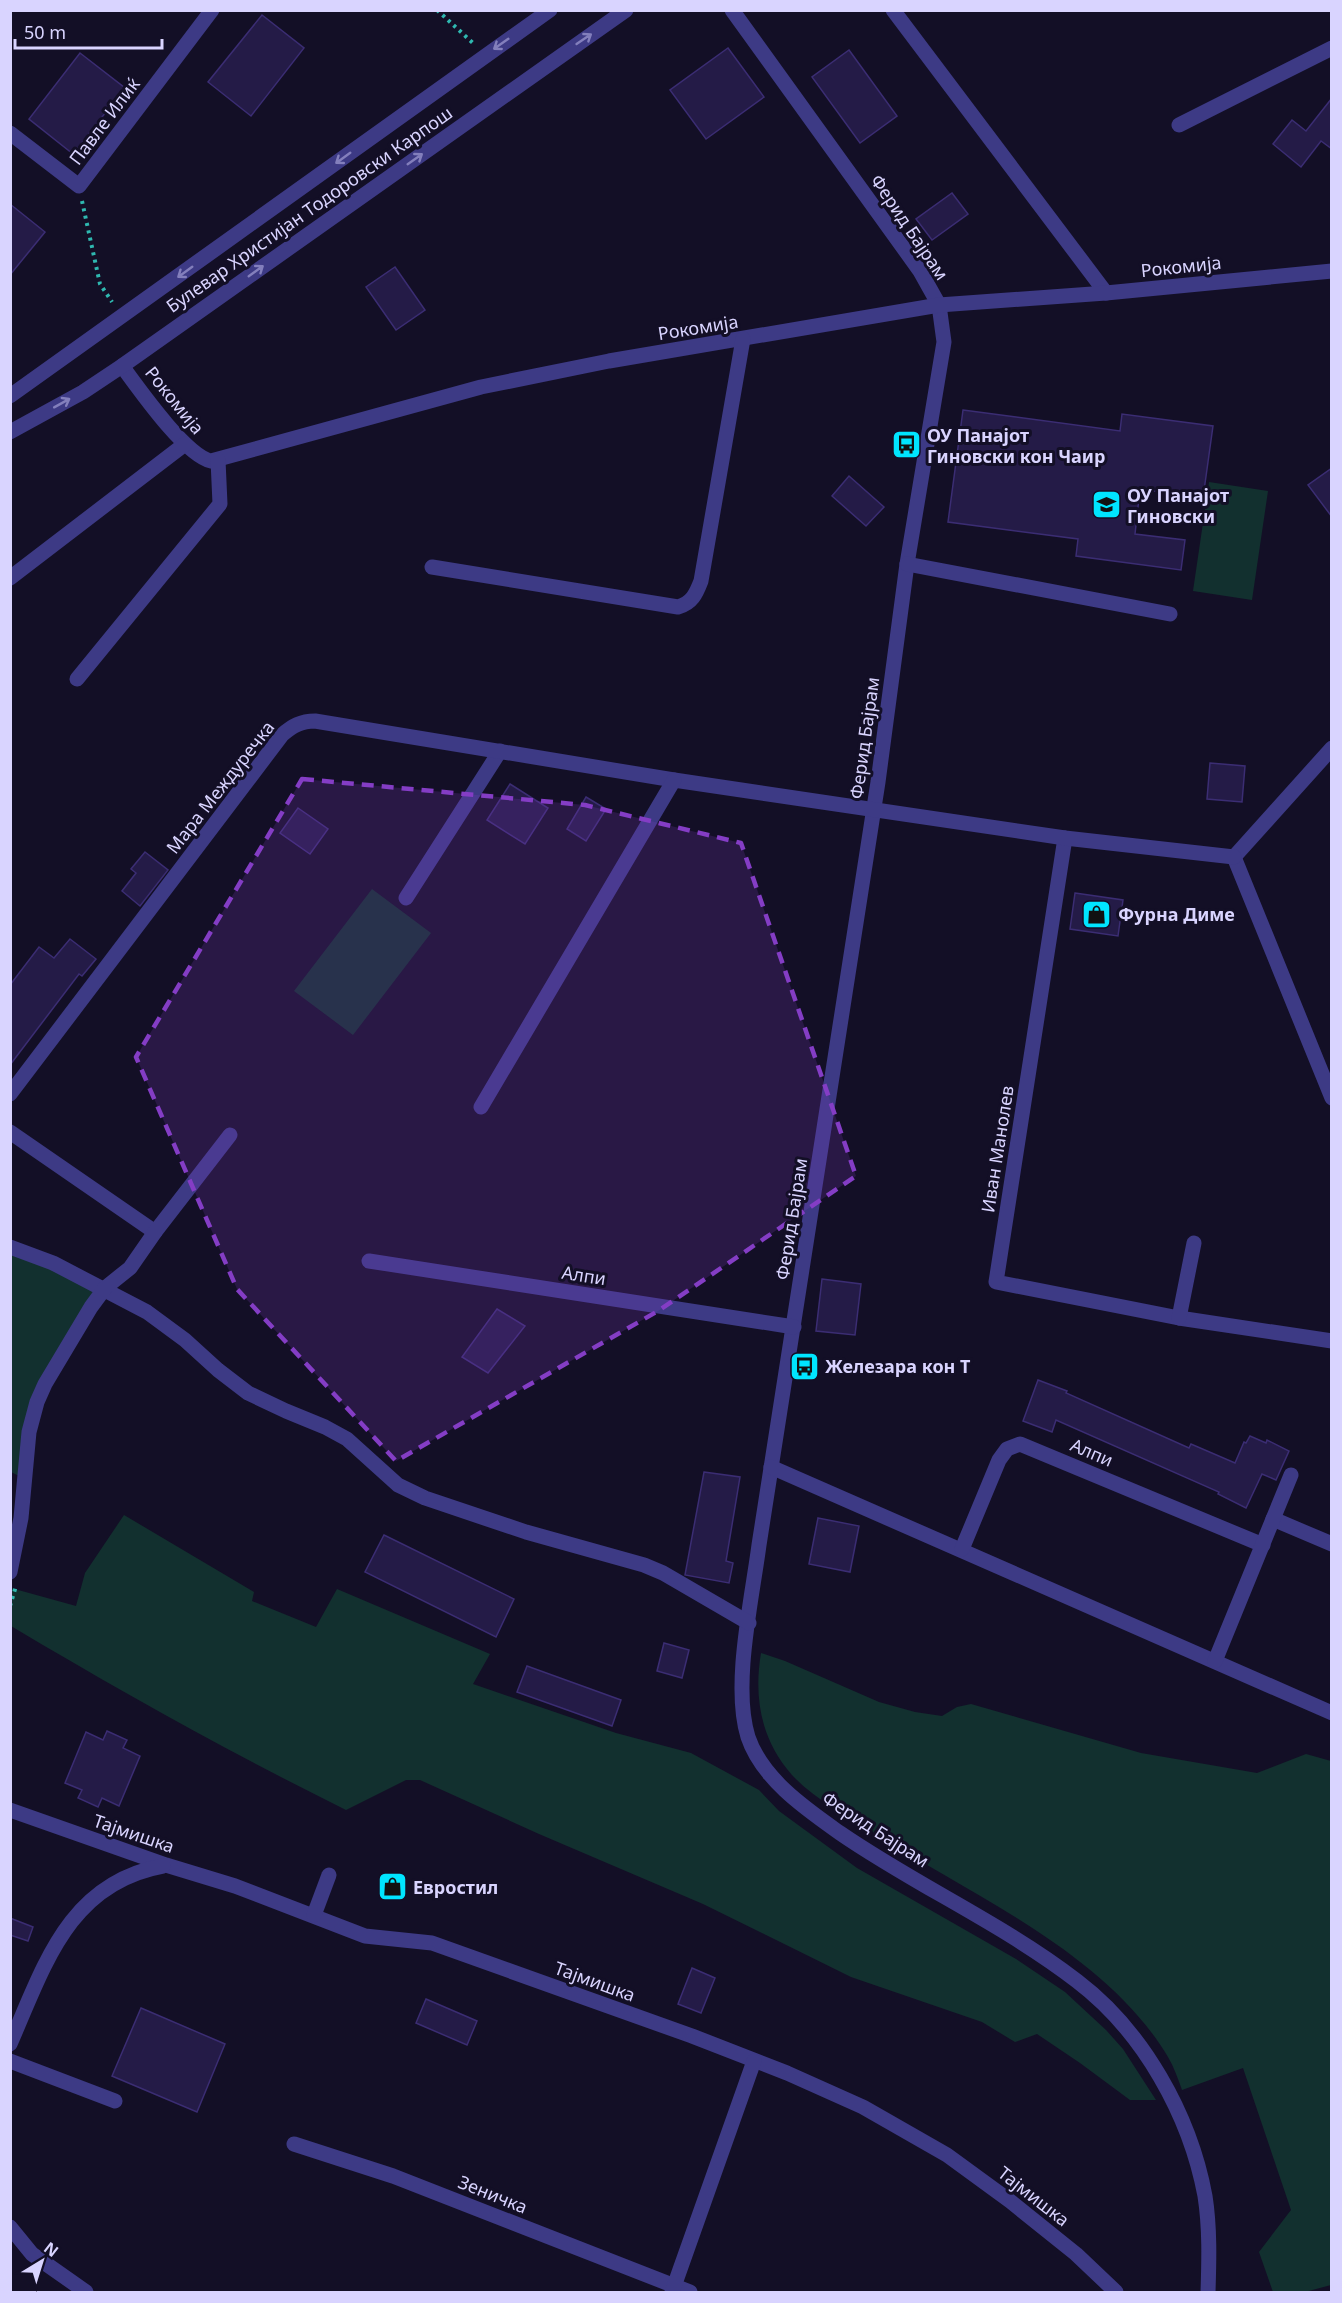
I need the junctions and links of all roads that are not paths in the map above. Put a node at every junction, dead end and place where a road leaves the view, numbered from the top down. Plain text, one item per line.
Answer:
1 (212, 10) edge
2 (550, 10) edge
3 (626, 10) edge
4 (732, 10) edge
5 (893, 10) edge
6 (1332, 48) edge
7 (1179, 125) dead end
8 (10, 134) edge
9 (1332, 271) edge
10 (1106, 293) junction
11 (939, 305) junction
12 (743, 339) junction
13 (122, 366) junction
14 (10, 396) edge
15 (10, 432) edge
16 (185, 444) junction
17 (218, 460) junction
18 (907, 564) junction
19 (432, 567) dead end
20 (10, 578) edge
21 (1170, 614) dead end
22 (77, 679) dead end
23 (1332, 748) edge
24 (500, 751) junction
25 (674, 780) junction
26 (874, 808) junction
27 (1065, 838) junction
28 (1234, 857) junction
29 (406, 898) dead end
30 (10, 1094) edge
31 (1332, 1098) edge
32 (481, 1107) dead end
33 (10, 1132) edge
34 (230, 1135) dead end
35 (155, 1232) junction
36 (1194, 1243) dead end
37 (10, 1247) edge
38 (369, 1261) dead end
39 (105, 1288) junction
40 (1179, 1318) junction
41 (794, 1327) junction
42 (1332, 1341) edge
43 (771, 1467) junction
44 (1291, 1475) dead end
45 (1273, 1519) junction
46 (1332, 1544) edge
47 (1263, 1545) junction
48 (962, 1549) junction
49 (10, 1572) edge
50 (749, 1623) junction
51 (1215, 1661) junction
52 (1332, 1713) edge
53 (10, 1810) edge
54 (166, 1865) junction
55 (329, 1875) dead end
56 (314, 1915) junction
57 (10, 2044) edge
58 (10, 2061) edge
59 (754, 2061) junction
60 (115, 2101) dead end
61 (294, 2144) dead end
62 (10, 2227) edge
63 (674, 2290) edge
64 (86, 2292) edge
65 (690, 2292) edge
66 (1116, 2292) edge
67 (1208, 2292) edge

1 - 8 street, Павле Илиќ
2 -> 14 street, Булевар Христијан Тодоровски Карпош
13 -> 3 street, Булевар Христијан Тодоровски Карпош
4 - 11 street, Ферид Бајрам
5 - 10 street
6 - 7 street
9 - 10 street, Рокомија
10 - 11 street, Рокомија
11 - 12 street, Рокомија
11 - 18 street, Ферид Бајрам
12 - 17 street, Рокомија
12 - 19 street
15 -> 13 street, Булевар Христијан Тодоровски Карпош
13 - 16 street, Рокомија
16 - 17 street, Рокомија
16 - 20 street
17 - 22 street
18 - 21 street
18 - 26 street, Ферид Бајрам
23 - 28 street
24 - 25 street, Мара Междуречка
24 - 29 street
24 - 30 street, Мара Междуречка
25 - 26 street, Мара Междуречка
25 - 32 street
26 - 27 street
26 - 41 street, Ферид Бајрам
27 - 28 street
27 - 40 street, Иван Манолев
28 - 31 street
33 - 35 street
34 - 35 street
35 - 39 street
36 - 40 street
37 - 39 street
38 - 41 street, Алпи
39 - 49 street
39 - 50 street
40 - 42 street, Иван Манолев
41 - 43 street, Ферид Бајрам
43 - 48 street
43 - 50 street, Ферид Бајрам
44 - 45 street
45 - 46 street
45 - 47 street
47 - 48 street, Алпи
47 - 51 street
48 - 51 street
50 - 67 street, Ферид Бајрам
51 - 52 street
53 - 54 street, Тајмишка
54 - 56 street, Тајмишка
54 - 57 street
55 - 56 street
56 - 59 street, Тајмишка
58 - 60 street
59 - 63 street
59 - 66 street, Тајмишка
61 - 63 street, Зеничка
62 - 64 street
63 - 65 street, Зеничка

